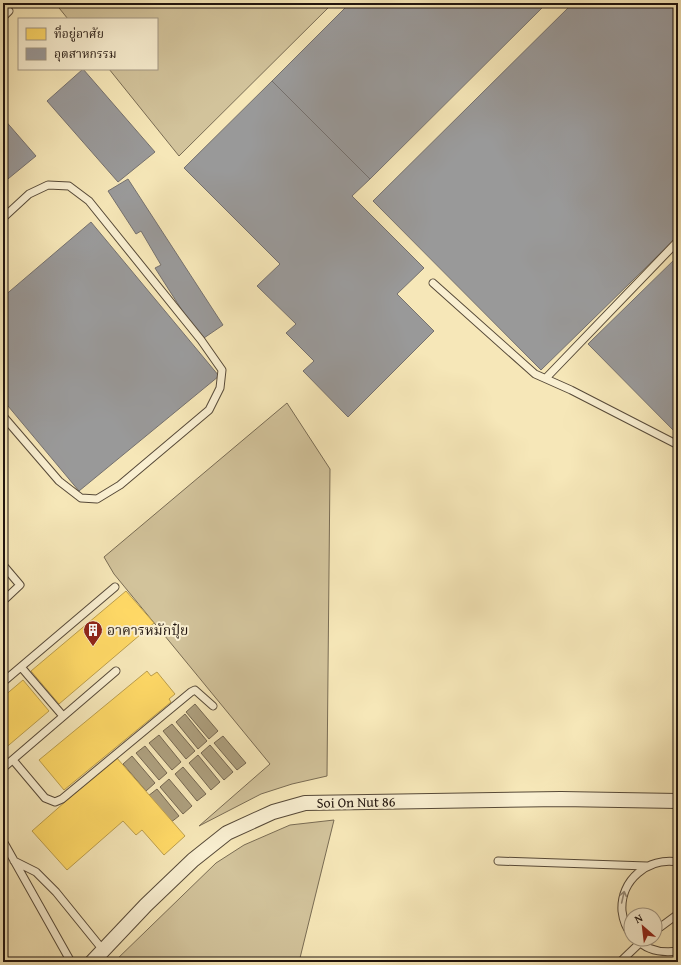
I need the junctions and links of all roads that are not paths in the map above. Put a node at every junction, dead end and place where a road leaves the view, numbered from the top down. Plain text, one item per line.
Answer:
1 (9, 11) dead end
2 (3, 17) edge
3 (3, 218) edge
4 (678, 241) edge
5 (433, 283) dead end
6 (546, 378) junction
7 (3, 416) edge
8 (678, 445) edge
9 (3, 565) edge
10 (115, 587) dead end
11 (3, 601) edge
12 (21, 667) junction
13 (116, 670) dead end
14 (3, 682) edge
15 (213, 706) dead end
16 (63, 716) junction
17 (13, 760) junction
18 (3, 768) edge
19 (678, 801) edge
20 (3, 841) edge
21 (14, 861) junction
22 (498, 861) dead end
23 (678, 862) edge
24 (647, 866) junction
25 (678, 914) edge
26 (623, 918) edge
27 (663, 925) edge
28 (634, 947) edge
29 (648, 947) edge
30 (103, 950) junction
31 (678, 951) edge
32 (71, 962) edge
33 (93, 962) edge
34 (620, 962) edge

1 - 2 lane
3 - 7 lane
4 - 6 lane
5 - 6 lane
6 - 8 lane
9 - 11 lane
10 - 12 lane
12 - 14 lane
12 - 16 lane
13 - 16 lane
15 - 17 lane
16 - 17 lane
17 - 18 lane
19 - 30 street, Soi On Nut 86
20 - 21 lane
21 - 30 lane
21 - 32 lane
22 - 24 lane
23 - 24 lane
26 -> 24 lane
25 - 27 lane
28 - 34 lane
29 - 31 lane
30 - 33 street, Soi On Nut 86

